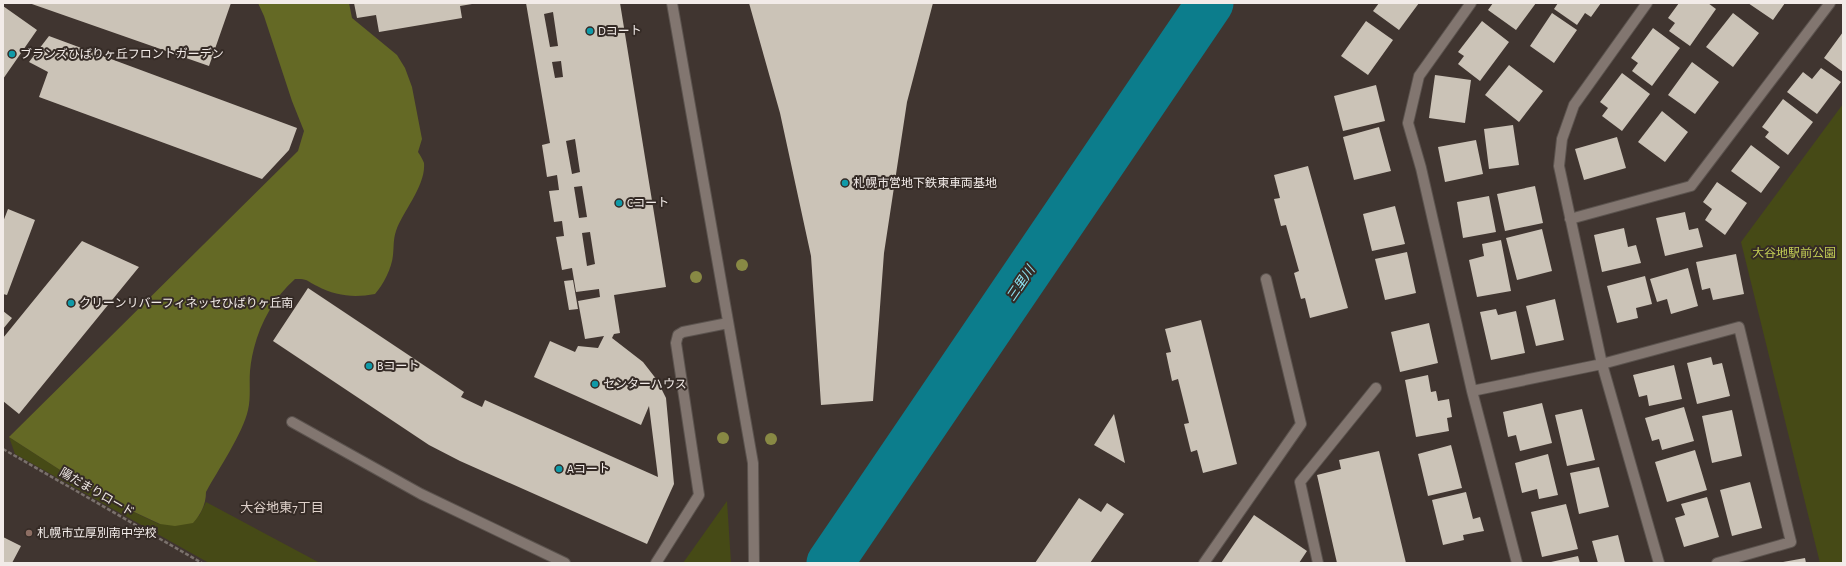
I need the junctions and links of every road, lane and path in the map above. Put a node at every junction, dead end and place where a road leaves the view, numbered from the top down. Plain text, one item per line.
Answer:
1 (672, 3) edge
2 (1471, 3) edge
3 (1647, 3) edge
4 (1830, 3) edge
5 (1570, 219) junction
6 (1266, 279) dead end
7 (728, 323) junction
8 (1602, 364) junction
9 (1376, 388) dead end
10 (1472, 391) junction
11 (292, 422) dead end
12 (3, 449) edge
13 (202, 563) edge
14 (565, 563) edge
15 (656, 563) edge
16 (754, 563) edge
17 (1204, 563) edge
18 (1318, 563) edge
19 (1517, 563) edge
20 (1659, 563) edge
21 (1717, 563) edge

1 - 7 street
2 - 10 street
3 - 5 street
4 - 5 street
5 - 8 street
6 - 17 street
7 - 15 street
7 - 16 street
8 - 10 street
8 - 20 street
8 - 21 street
9 - 18 street
10 - 19 street
11 - 14 street
12 - 13 path, 陽だまりロード

